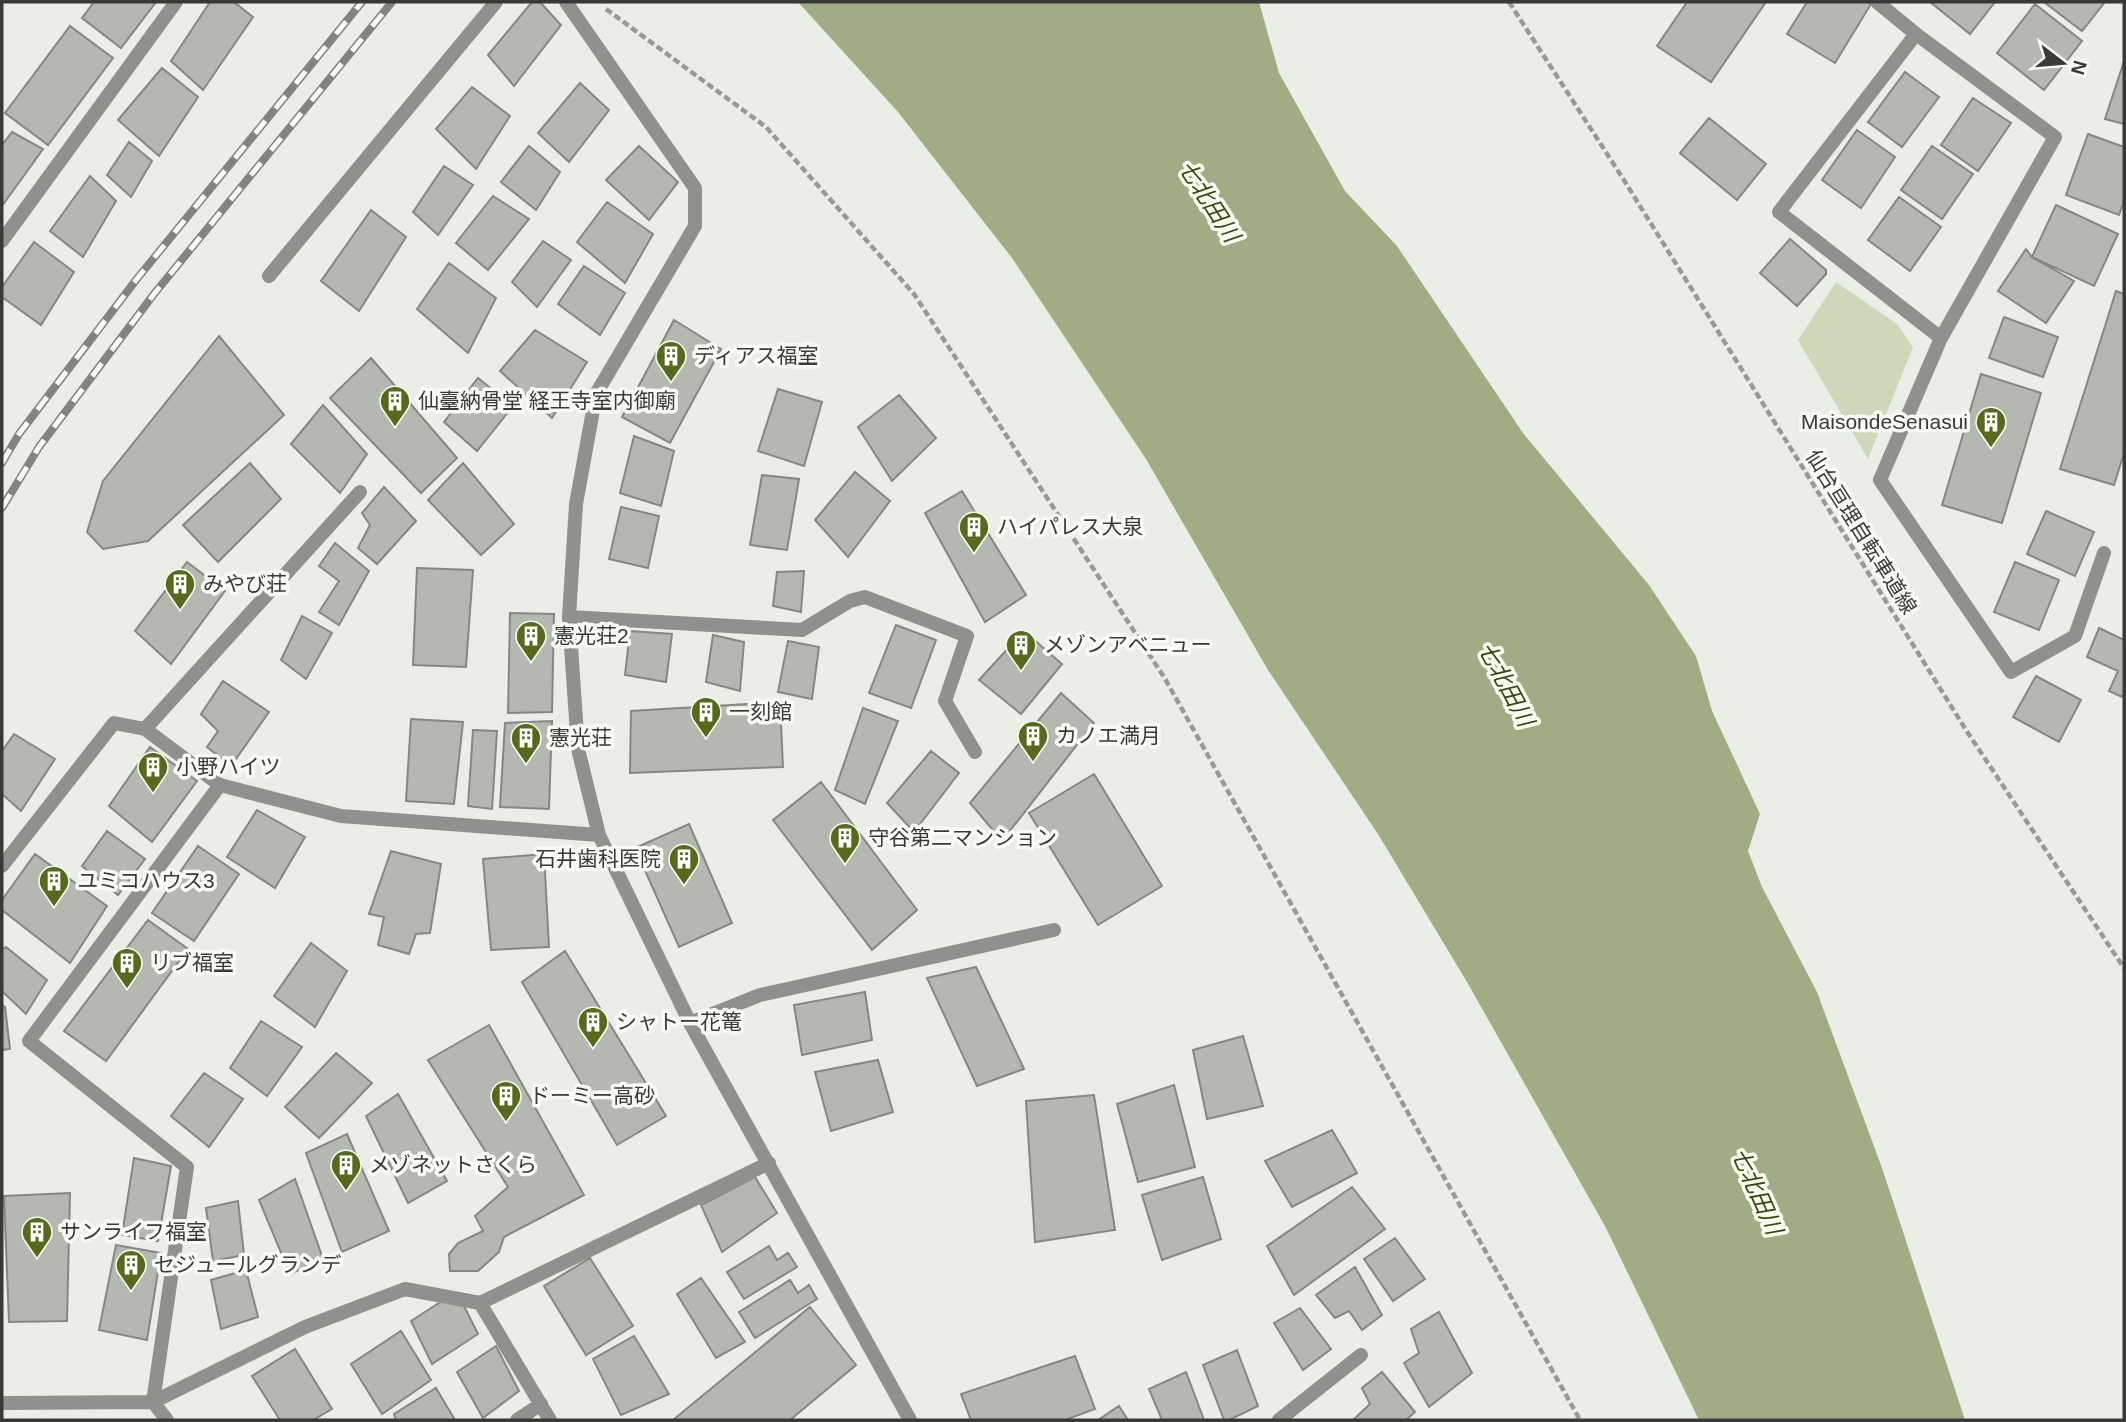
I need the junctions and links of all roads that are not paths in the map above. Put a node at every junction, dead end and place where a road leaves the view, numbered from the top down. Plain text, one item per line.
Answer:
1 (176, 2) edge
2 (496, 2) edge
3 (566, 2) edge
4 (1877, 2) edge
5 (1916, 34) junction
6 (2, 241) edge
7 (269, 275) dead end
8 (1941, 338) junction
9 (360, 492) dead end
10 (2104, 553) dead end
11 (569, 617) junction
12 (145, 729) junction
13 (975, 752) dead end
14 (220, 785) junction
15 (599, 835) junction
16 (2, 866) edge
17 (1054, 930) dead end
18 (690, 1023) junction
19 (769, 1163) junction
20 (480, 1303) junction
21 (1362, 1354) dead end
22 (153, 1402) junction
23 (2, 1403) edge
24 (541, 1405) junction
25 (167, 1420) edge
26 (517, 1420) edge
27 (550, 1420) edge
28 (910, 1420) edge
29 (1279, 1420) edge

1 - 6 street
2 - 7 street
3 - 11 street
4 - 5 street
5 - 8 street
5 - 8 street
8 - 10 street
9 - 12 street
11 - 13 street
11 - 15 street
12 - 14 street
12 - 16 street
14 - 15 street
14 - 22 street
15 - 18 street
17 - 18 street
18 - 19 street
19 - 20 street
19 - 28 street
20 - 22 street
20 - 24 street
21 - 29 street
22 - 23 street
22 - 25 street
24 - 26 street
24 - 27 street

